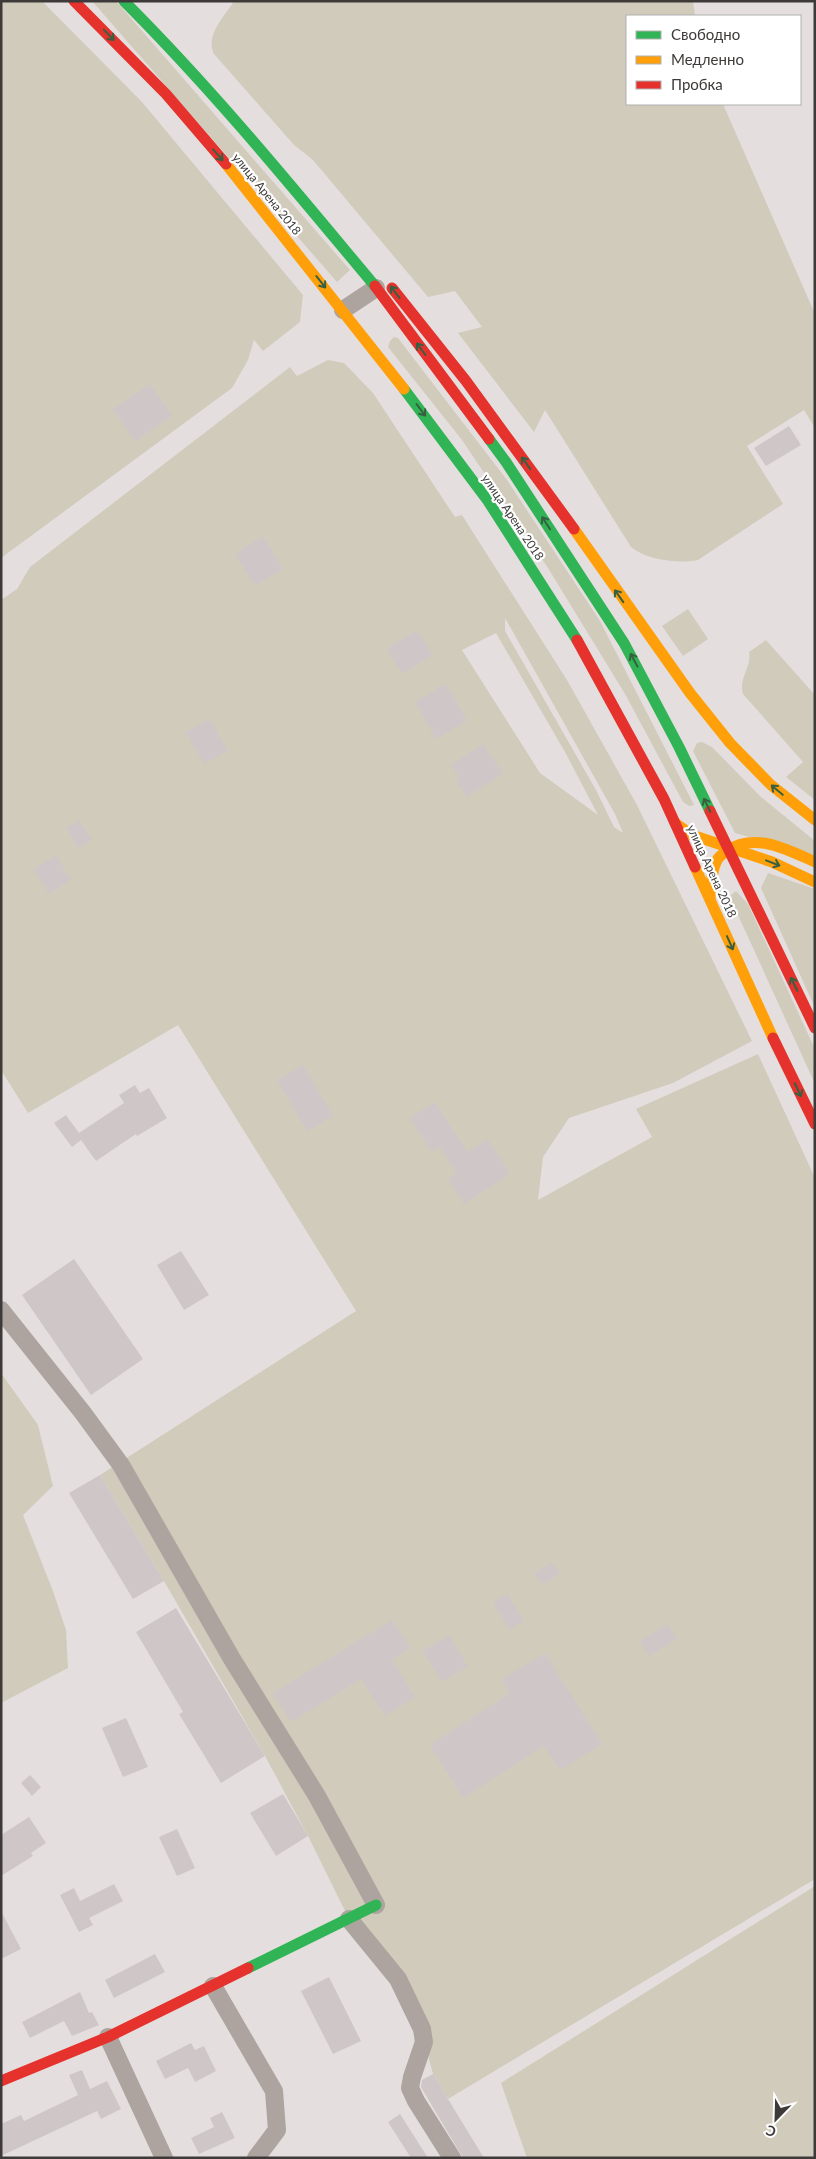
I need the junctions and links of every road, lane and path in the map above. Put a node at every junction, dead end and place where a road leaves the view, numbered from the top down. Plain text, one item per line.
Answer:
1 (74, 1) edge
2 (124, 1) edge
3 (242, 126) junction
4 (378, 278) junction
5 (343, 310) junction
6 (815, 820) edge
7 (675, 823) junction
8 (729, 849) junction
9 (815, 862) edge
10 (815, 882) edge
11 (710, 898) junction
12 (815, 1028) edge
13 (815, 1124) edge
14 (1, 1310) edge
15 (376, 1905) joint
16 (349, 1919) junction
17 (213, 1986) junction
18 (108, 2037) junction
19 (1, 2081) edge
20 (164, 2158) edge
21 (256, 2158) edge
22 (452, 2158) edge

1 -> 5 main road, улица Арена 2018
2 - 3 main road, улица Арена 2018
3 - 4 main road, улица Арена 2018
3 - 4 main road
4 - 5 street
6 -> 4 main road
8 -> 4 main road, улица Арена 2018
5 -> 7 main road, улица Арена 2018
7 - 8 main road
7 - 11 main road, улица Арена 2018
8 - 9 main road
8 -> 10 main road
8 - 11 main road
12 -> 8 main road, улица Арена 2018
11 -> 13 main road, улица Арена 2018
14 - 15 street
15 - 16 main road
16 - 17 main road
16 - 22 street
17 - 18 main road
17 - 21 street
18 - 19 main road
18 - 20 street

